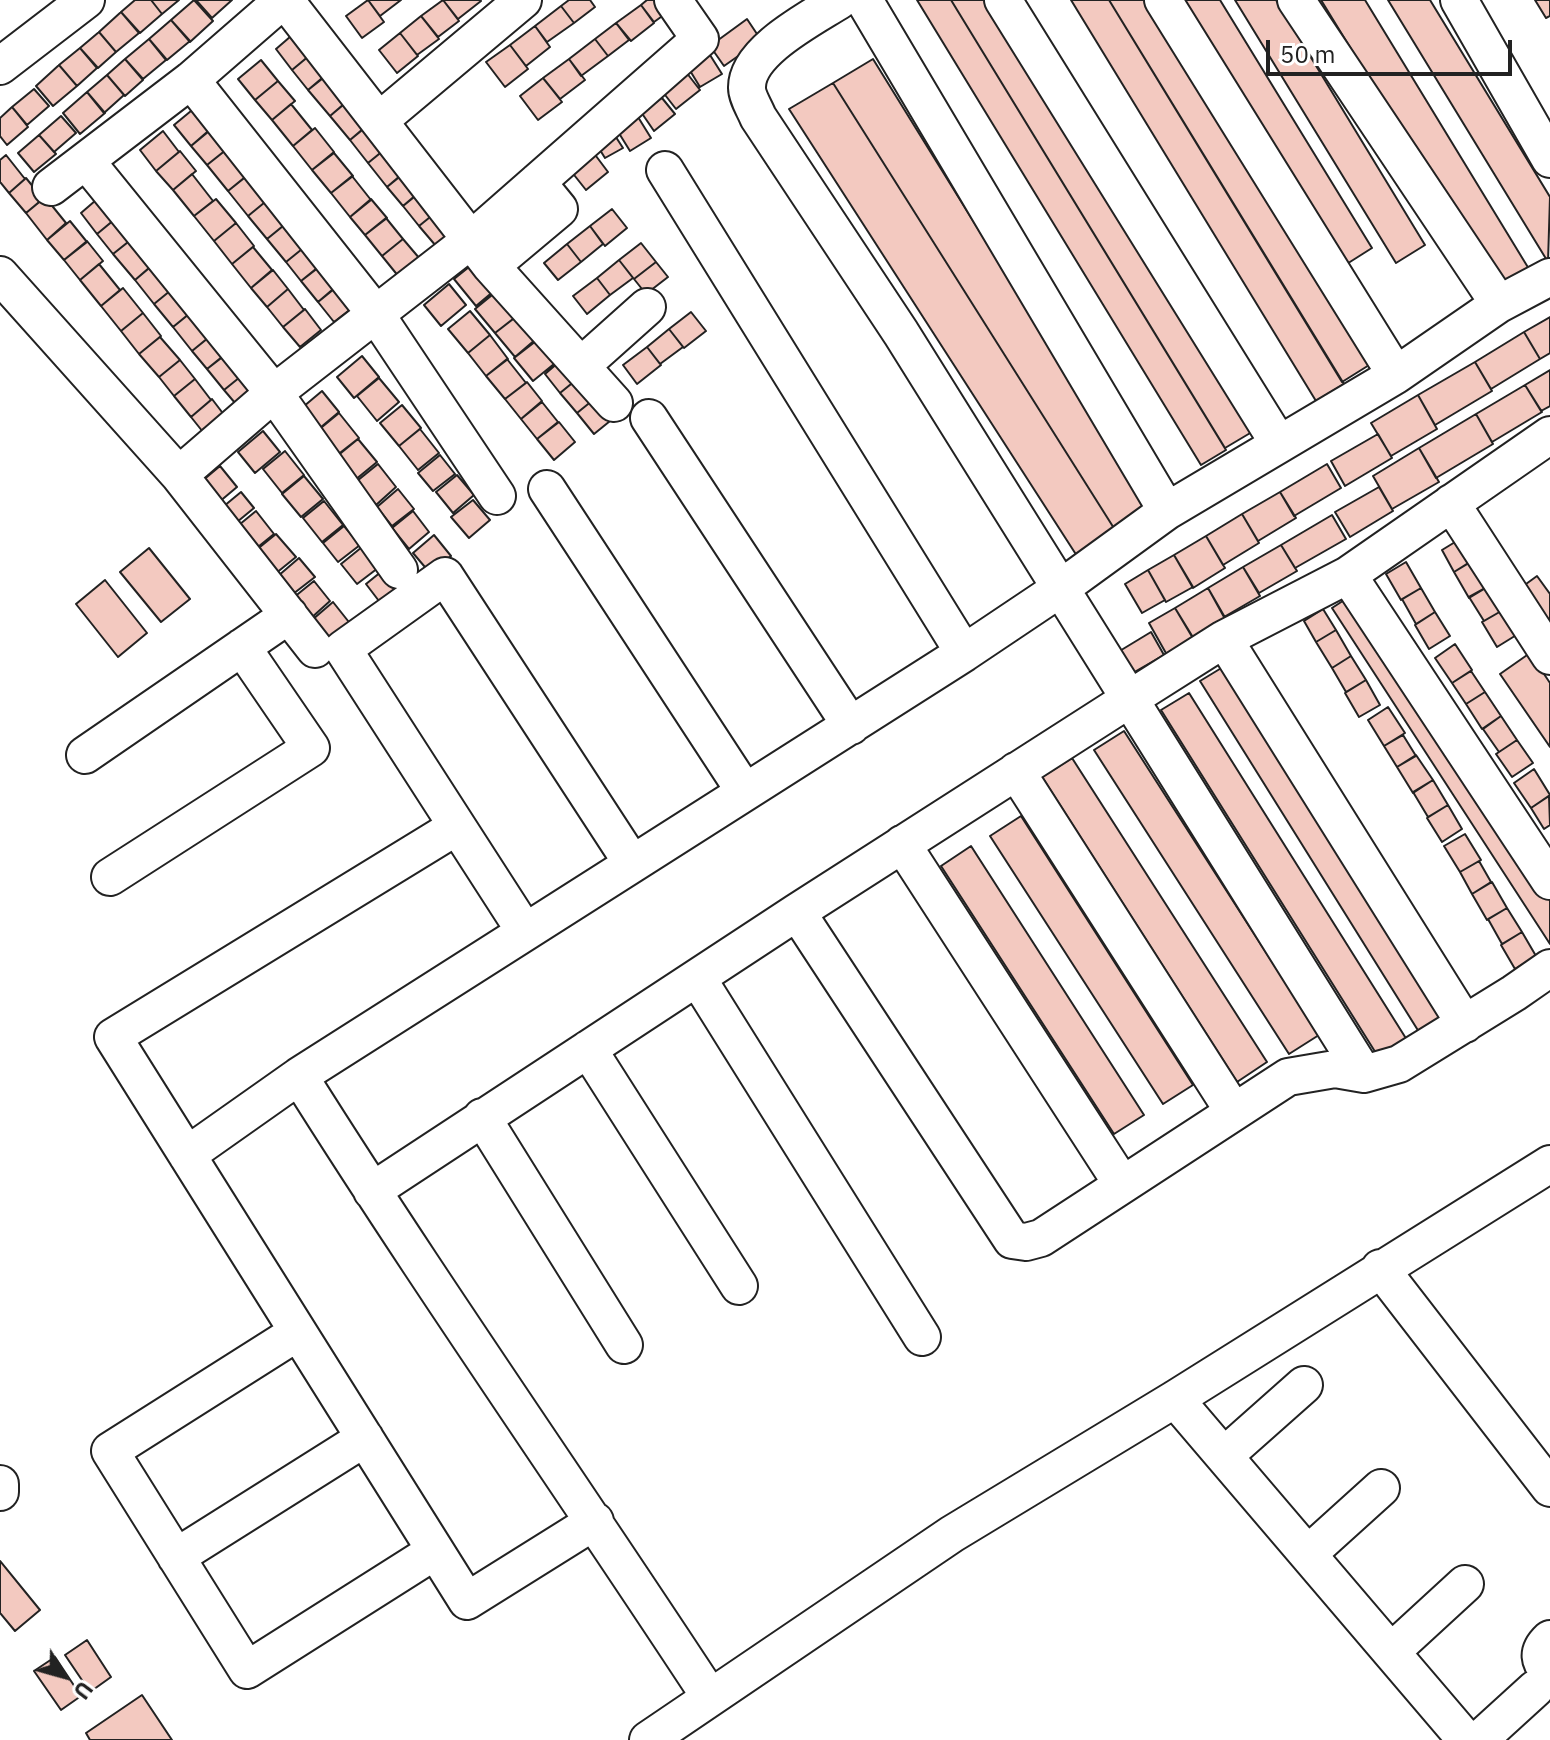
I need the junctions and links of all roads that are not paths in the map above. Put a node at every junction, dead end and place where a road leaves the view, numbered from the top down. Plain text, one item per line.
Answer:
1 (86, 0) edge
2 (523, 0) edge
3 (673, 0) edge
4 (840, 0) edge
5 (864, 0) edge
6 (1003, 0) edge
7 (1163, 0) edge
8 (1296, 0) edge
9 (1459, 0) edge
10 (295, 4) edge
11 (0, 66) edge
12 (191, 80) junction
13 (380, 120) junction
14 (1550, 159) edge
15 (86, 161) junction
16 (665, 170) dead end
17 (51, 187) dead end
18 (481, 253) junction
19 (0, 275) edge
20 (1550, 277) edge
21 (1499, 304) junction
22 (647, 307) dead end
23 (375, 313) junction
24 (581, 366) junction
25 (1396, 375) junction
26 (274, 393) junction
27 (614, 403) dead end
28 (649, 418) dead end
29 (1550, 435) edge
30 (1279, 444) junction
31 (179, 475) junction
32 (547, 489) dead end
33 (497, 496) dead end
34 (1451, 503) junction
35 (1167, 511) junction
36 (399, 570) dead end
37 (1348, 575) junction
38 (1061, 588) junction
39 (289, 615) junction
40 (1224, 639) junction
41 (242, 647) junction
42 (315, 649) dead end
43 (964, 653) junction
44 (1550, 656) edge
45 (1131, 698) junction
46 (851, 726) junction
47 (85, 755) dead end
48 (1016, 771) junction
49 (745, 792) junction
50 (456, 827) junction
51 (902, 844) junction
52 (632, 863) junction
53 (110, 877) dead end
54 (1550, 881) edge
55 (797, 912) junction
56 (524, 930) junction
57 (1550, 968) edge
58 (698, 979) junction
59 (1465, 1024) junction
60 (588, 1049) junction
61 (1364, 1074) junction
62 (299, 1076) junction
63 (1234, 1112) junction
64 (482, 1117) junction
65 (187, 1155) junction
66 (1550, 1164) edge
67 (1122, 1184) junction
68 (372, 1191) junction
69 (1380, 1268) junction
70 (739, 1286) dead end
71 (298, 1332) junction
72 (922, 1337) dead end
73 (624, 1345) dead end
74 (1304, 1385) dead end
75 (1175, 1399) junction
76 (365, 1438) junction
77 (1224, 1456) junction
78 (0, 1484) edge
79 (1381, 1488) dead end
80 (1550, 1488) edge
81 (0, 1492) edge
82 (595, 1521) junction
83 (435, 1551) junction
84 (1308, 1554) junction
85 (176, 1557) junction
86 (1465, 1584) dead end
87 (1550, 1639) edge
88 (1391, 1652) junction
89 (1542, 1682) edge
90 (710, 1697) junction
91 (648, 1740) edge
92 (1466, 1740) edge
93 (1479, 1740) edge

1 - 11 street
2 - 13 street
3 - 18 street
4 - 38 street
5 - 35 street
6 - 30 street
7 - 25 street
8 - 21 street
9 - 14 street
10 - 12 street
10 - 13 street
12 - 15 street
12 - 23 street
13 - 18 street
15 - 17 street
15 - 26 street
16 - 43 street
18 - 23 street
18 - 24 street
19 - 31 street
20 - 21 street
21 - 25 street
22 - 24 street
23 - 26 street
23 - 33 street
24 - 27 street
25 - 30 street
26 - 31 street
26 - 36 street
28 - 46 street
29 - 34 street
30 - 35 street
31 - 39 street
32 - 49 street
34 - 37 street
34 - 44 street
35 - 38 street
37 - 40 street
37 - 54 street
38 - 43 street
38 - 45 street
39 - 41 street
39 - 42 street
40 - 45 street
40 - 59 street
41 - 47 street
41 - 53 street
43 - 46 street
45 - 48 street
45 - 61 street
46 - 49 street
48 - 51 street
48 - 63 street
49 - 52 street
50 - 52 street
50 - 56 street
50 - 65 street
51 - 55 street
51 - 67 street
52 - 56 street
55 - 58 street
55 - 67 street
56 - 62 street
57 - 59 street
58 - 60 street
58 - 72 street
59 - 61 street
60 - 64 street
60 - 70 street
61 - 63 street
62 - 65 street
62 - 68 street
63 - 67 street
64 - 68 street
64 - 73 street
65 - 71 street
66 - 69 street
68 - 82 street
69 - 75 street
69 - 80 street
71 - 76 street
71 - 85 street
74 - 77 street
75 - 77 street
75 - 90 street
76 - 83 street
76 - 85 street
77 - 84 street
78 - 81 street
79 - 84 street
82 - 83 street
82 - 90 street
83 - 85 street
84 - 88 street
86 - 88 street
87 - 89 street
88 - 92 street
89 - 93 street
90 - 91 street

